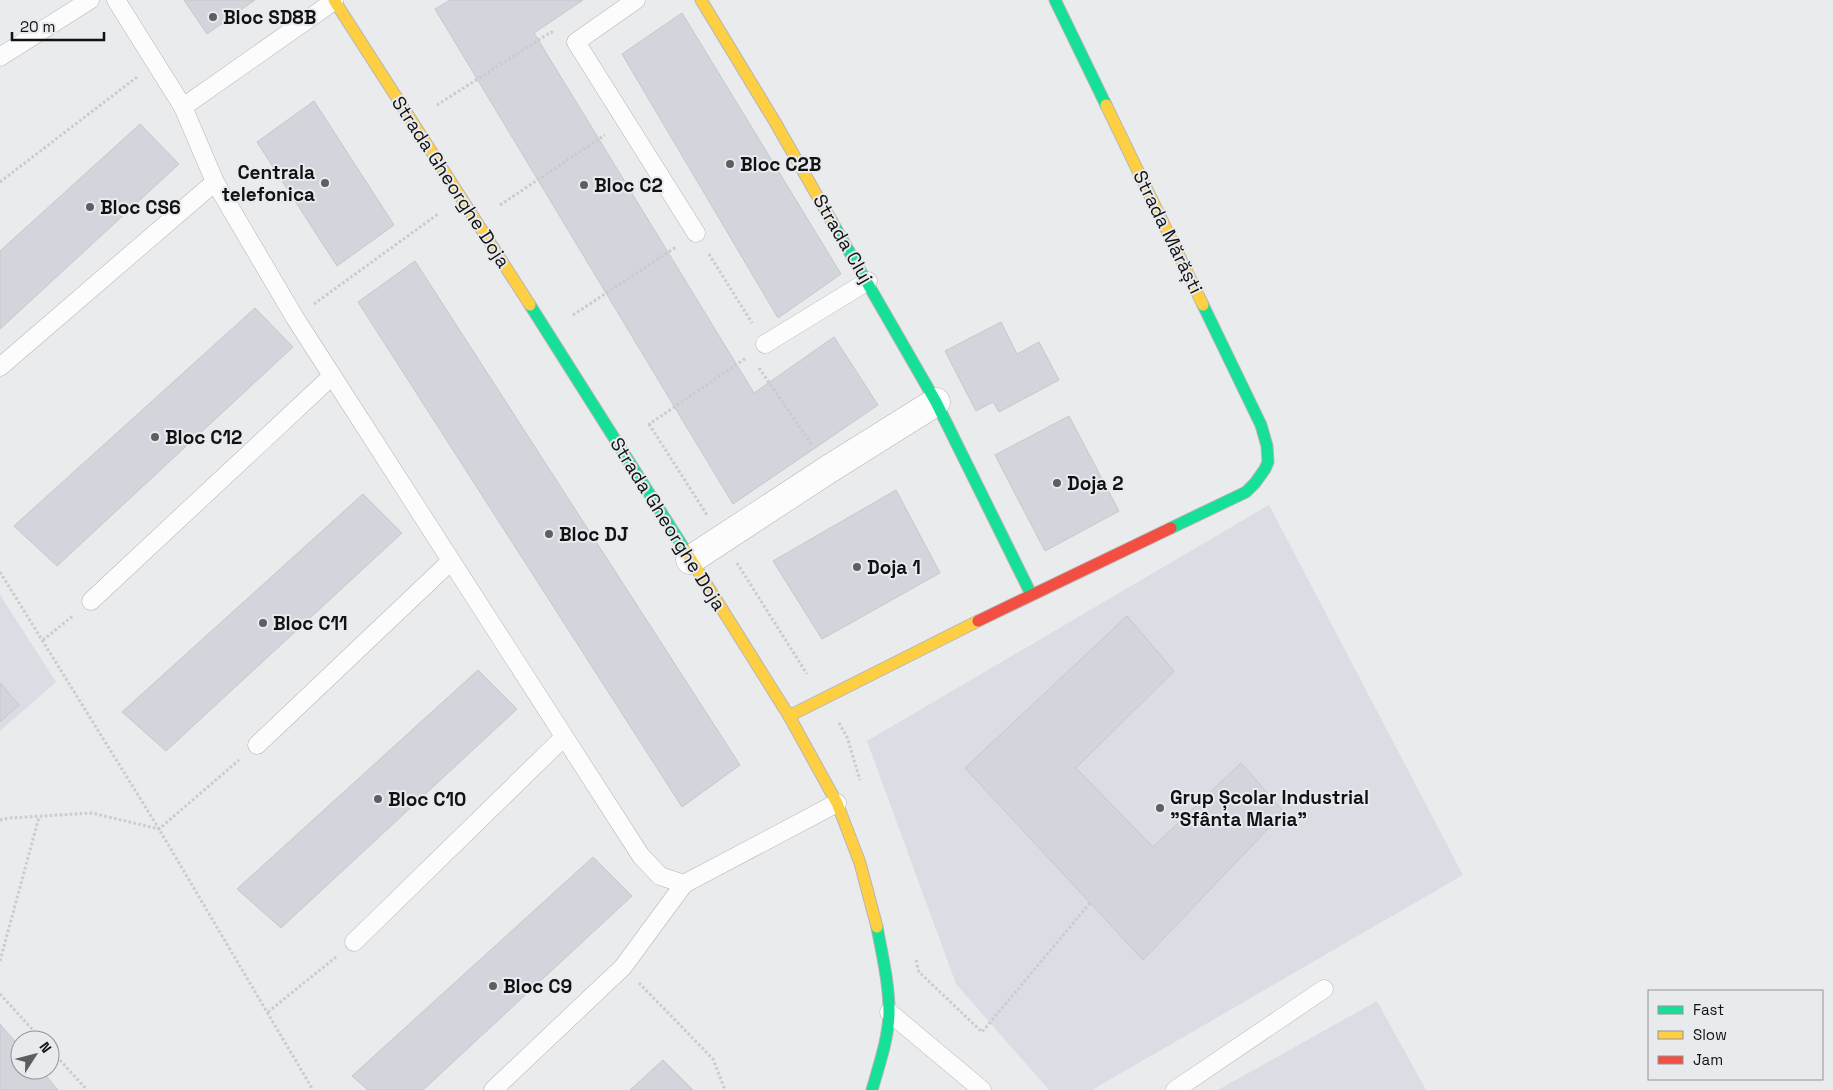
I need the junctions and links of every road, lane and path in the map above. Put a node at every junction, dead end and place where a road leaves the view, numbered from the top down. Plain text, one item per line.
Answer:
1 (90, 0) edge
2 (116, 0) edge
3 (335, 0) edge
4 (636, 0) edge
5 (701, 0) edge
6 (1055, 0) edge
7 (576, 42) junction
8 (0, 57) edge
9 (155, 63) junction
10 (183, 107) junction
11 (412, 121) junction
12 (626, 121) junction
13 (0, 182) edge
14 (215, 182) junction
15 (443, 211) dead end
16 (476, 221) junction
17 (696, 233) junction
18 (868, 281) junction
19 (295, 318) junction
20 (548, 332) junction
21 (765, 344) junction
22 (750, 355) junction
23 (0, 367) edge
24 (332, 376) junction
25 (936, 402) junction
26 (649, 424) junction
27 (617, 443) junction
28 (829, 469) junction
29 (722, 540) junction
30 (690, 560) junction
31 (450, 561) junction
32 (0, 572) edge
33 (1032, 594) junction
34 (91, 601) joint
35 (43, 640) junction
36 (811, 679) dead end
37 (789, 716) junction
38 (837, 720) dead end
39 (564, 737) junction
40 (257, 745) joint
41 (862, 784) dead end
42 (837, 803) junction
43 (39, 817) junction
44 (0, 820) edge
45 (158, 828) junction
46 (684, 884) junction
47 (1090, 903) dead end
48 (354, 942) joint
49 (913, 953) dead end
50 (0, 960) edge
51 (623, 967) junction
52 (1324, 989) dead end
53 (0, 994) edge
54 (268, 1012) junction
55 (889, 1012) junction
56 (33, 1030) edge
57 (60, 1060) edge
58 (87, 1090) edge
59 (313, 1090) edge
60 (493, 1090) edge
61 (725, 1090) edge
62 (872, 1090) edge
63 (982, 1090) edge
64 (1175, 1090) edge

1 - 8 lane
2 - 9 lane
3 - 10 lane
3 - 11 street, Strada Gheorghe Doja
4 - 7 lane
5 - 18 street, Strada Cluj
6 - 33 street, Strada Mărăști
7 - 11 path
7 - 12 lane
9 - 10 lane
9 - 13 path
10 - 14 lane
11 - 16 street, Strada Gheorghe Doja
12 - 16 path
12 - 17 lane
14 - 19 lane
14 - 23 lane
15 - 19 path
16 - 20 street, Strada Gheorghe Doja
17 - 20 path
17 - 21 path
18 - 21 lane
18 - 25 street, Strada Cluj
19 - 24 lane
20 - 27 street, Strada Gheorghe Doja
21 - 22 path
22 - 26 path
22 - 28 path
24 - 31 lane
24 - 34 lane
25 - 28 street
25 - 33 street, Strada Cluj
26 - 27 path
26 - 29 path
27 - 30 street, Strada Gheorghe Doja
28 - 29 street
29 - 30 street
29 - 36 path
30 - 37 street, Strada Gheorghe Doja
31 - 39 lane
31 - 40 lane
32 - 35 path
33 - 37 street
34 - 35 path
35 - 45 path
37 - 42 street, Strada Gheorghe Doja
38 - 41 path
39 - 46 lane
39 - 48 lane
40 - 45 path
42 - 46 lane
42 - 55 street, Strada Gheorghe Doja
43 - 44 path
43 - 45 path
43 - 50 path
45 - 54 path
46 - 51 lane
47 - 49 path
48 - 54 path
51 - 60 lane
51 - 61 path
52 - 64 lane
53 - 56 path
54 - 59 path
55 - 62 street, Strada Gheorghe Doja
55 - 63 lane
57 - 58 path

